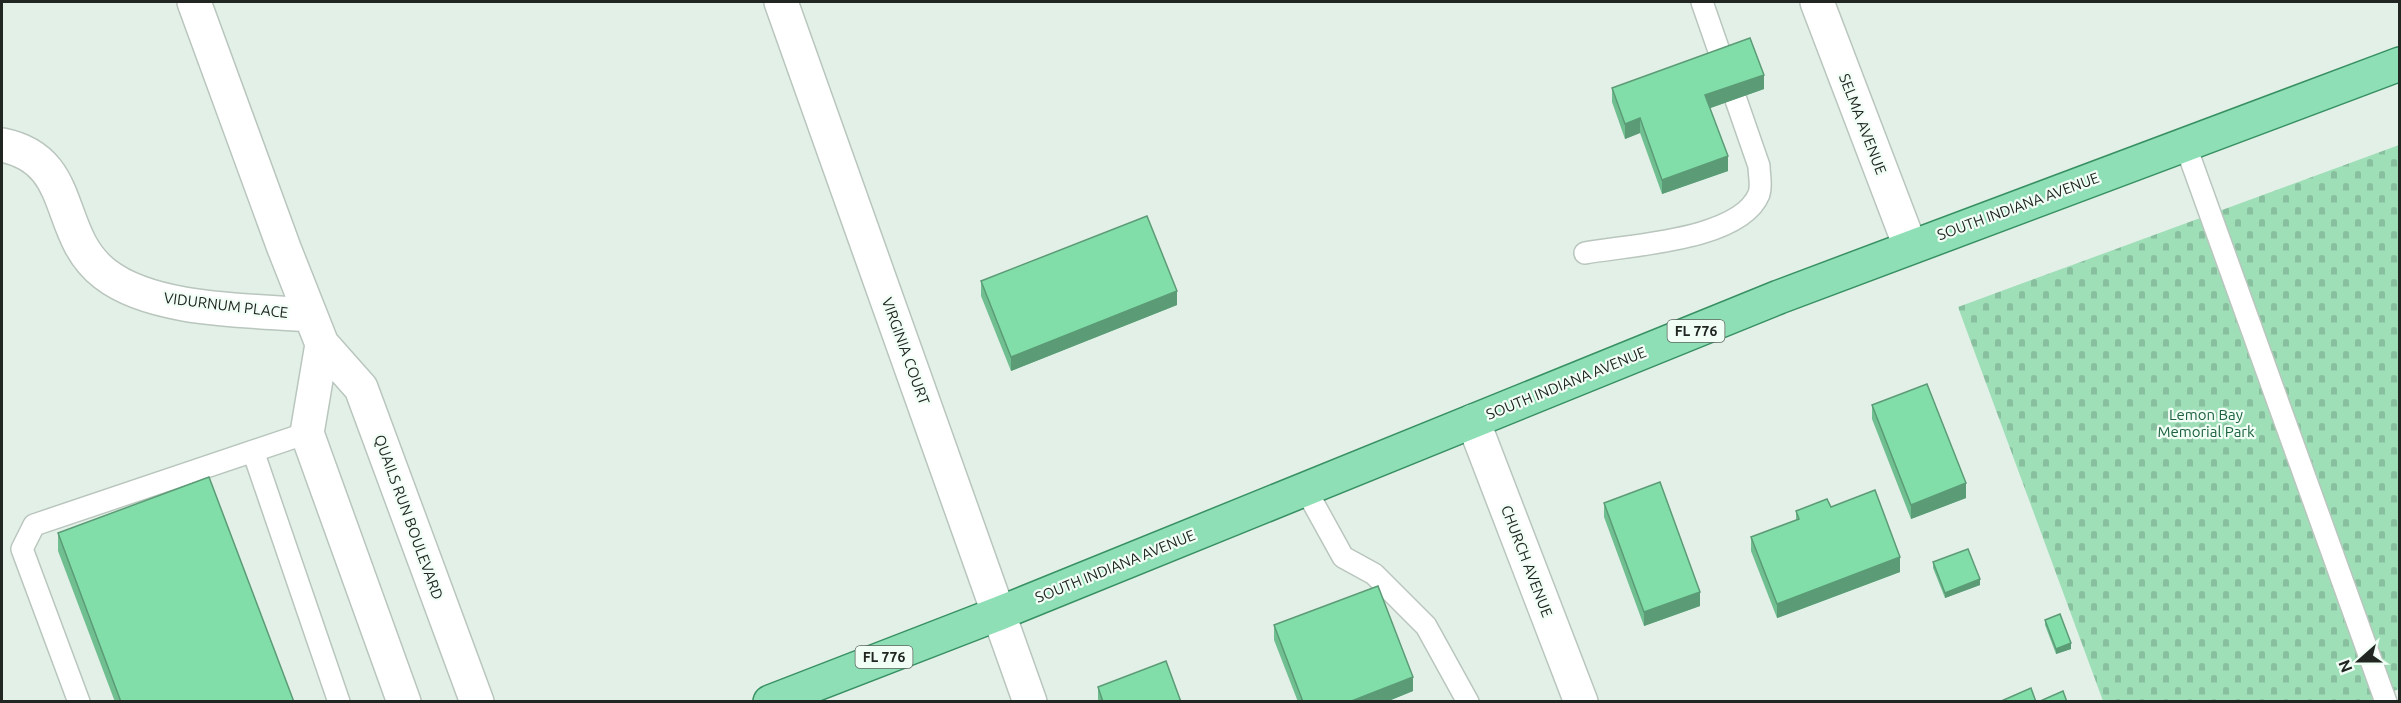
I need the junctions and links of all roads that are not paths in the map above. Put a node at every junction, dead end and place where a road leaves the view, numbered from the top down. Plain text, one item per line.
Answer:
1 (194, 2) edge
2 (781, 2) edge
3 (1702, 2) edge
4 (1817, 2) edge
5 (2400, 64) edge
6 (2185, 144) junction
7 (2, 145) edge
8 (1910, 246) junction
9 (1585, 253) dead end
10 (316, 329) junction
11 (1473, 421) junction
12 (307, 433) junction
13 (253, 451) junction
14 (1306, 490) junction
15 (999, 613) junction
16 (79, 702) edge
17 (339, 702) edge
18 (404, 702) edge
19 (477, 702) edge
20 (770, 702) edge
21 (1030, 702) edge
22 (1468, 702) edge
23 (1581, 702) edge
24 (2386, 702) edge

1 - 10 street, QUAILS RUN BOULEVARD
2 - 15 street, VIRGINIA COURT
3 - 9 lane
4 - 8 street, SELMA AVENUE
5 - 6 main road, SOUTH INDIANA AVENUE / FL 776
6 - 8 main road, SOUTH INDIANA AVENUE / FL 776
6 - 24 lane
7 - 10 street, VIDURNUM PLACE
8 - 11 main road, SOUTH INDIANA AVENUE / FL 776
10 - 12 street, QUAILS RUN BOULEVARD
10 - 19 street, QUAILS RUN BOULEVARD
11 - 14 main road, SOUTH INDIANA AVENUE / FL 776
11 - 23 street, CHURCH AVENUE
12 - 13 lane
12 - 18 street, QUAILS RUN BOULEVARD
13 - 16 lane
13 - 17 lane
14 - 15 main road, SOUTH INDIANA AVENUE / FL 776
14 - 22 lane
15 - 20 main road, SOUTH INDIANA AVENUE / FL 776
15 - 21 street, VIRGINIA COURT

